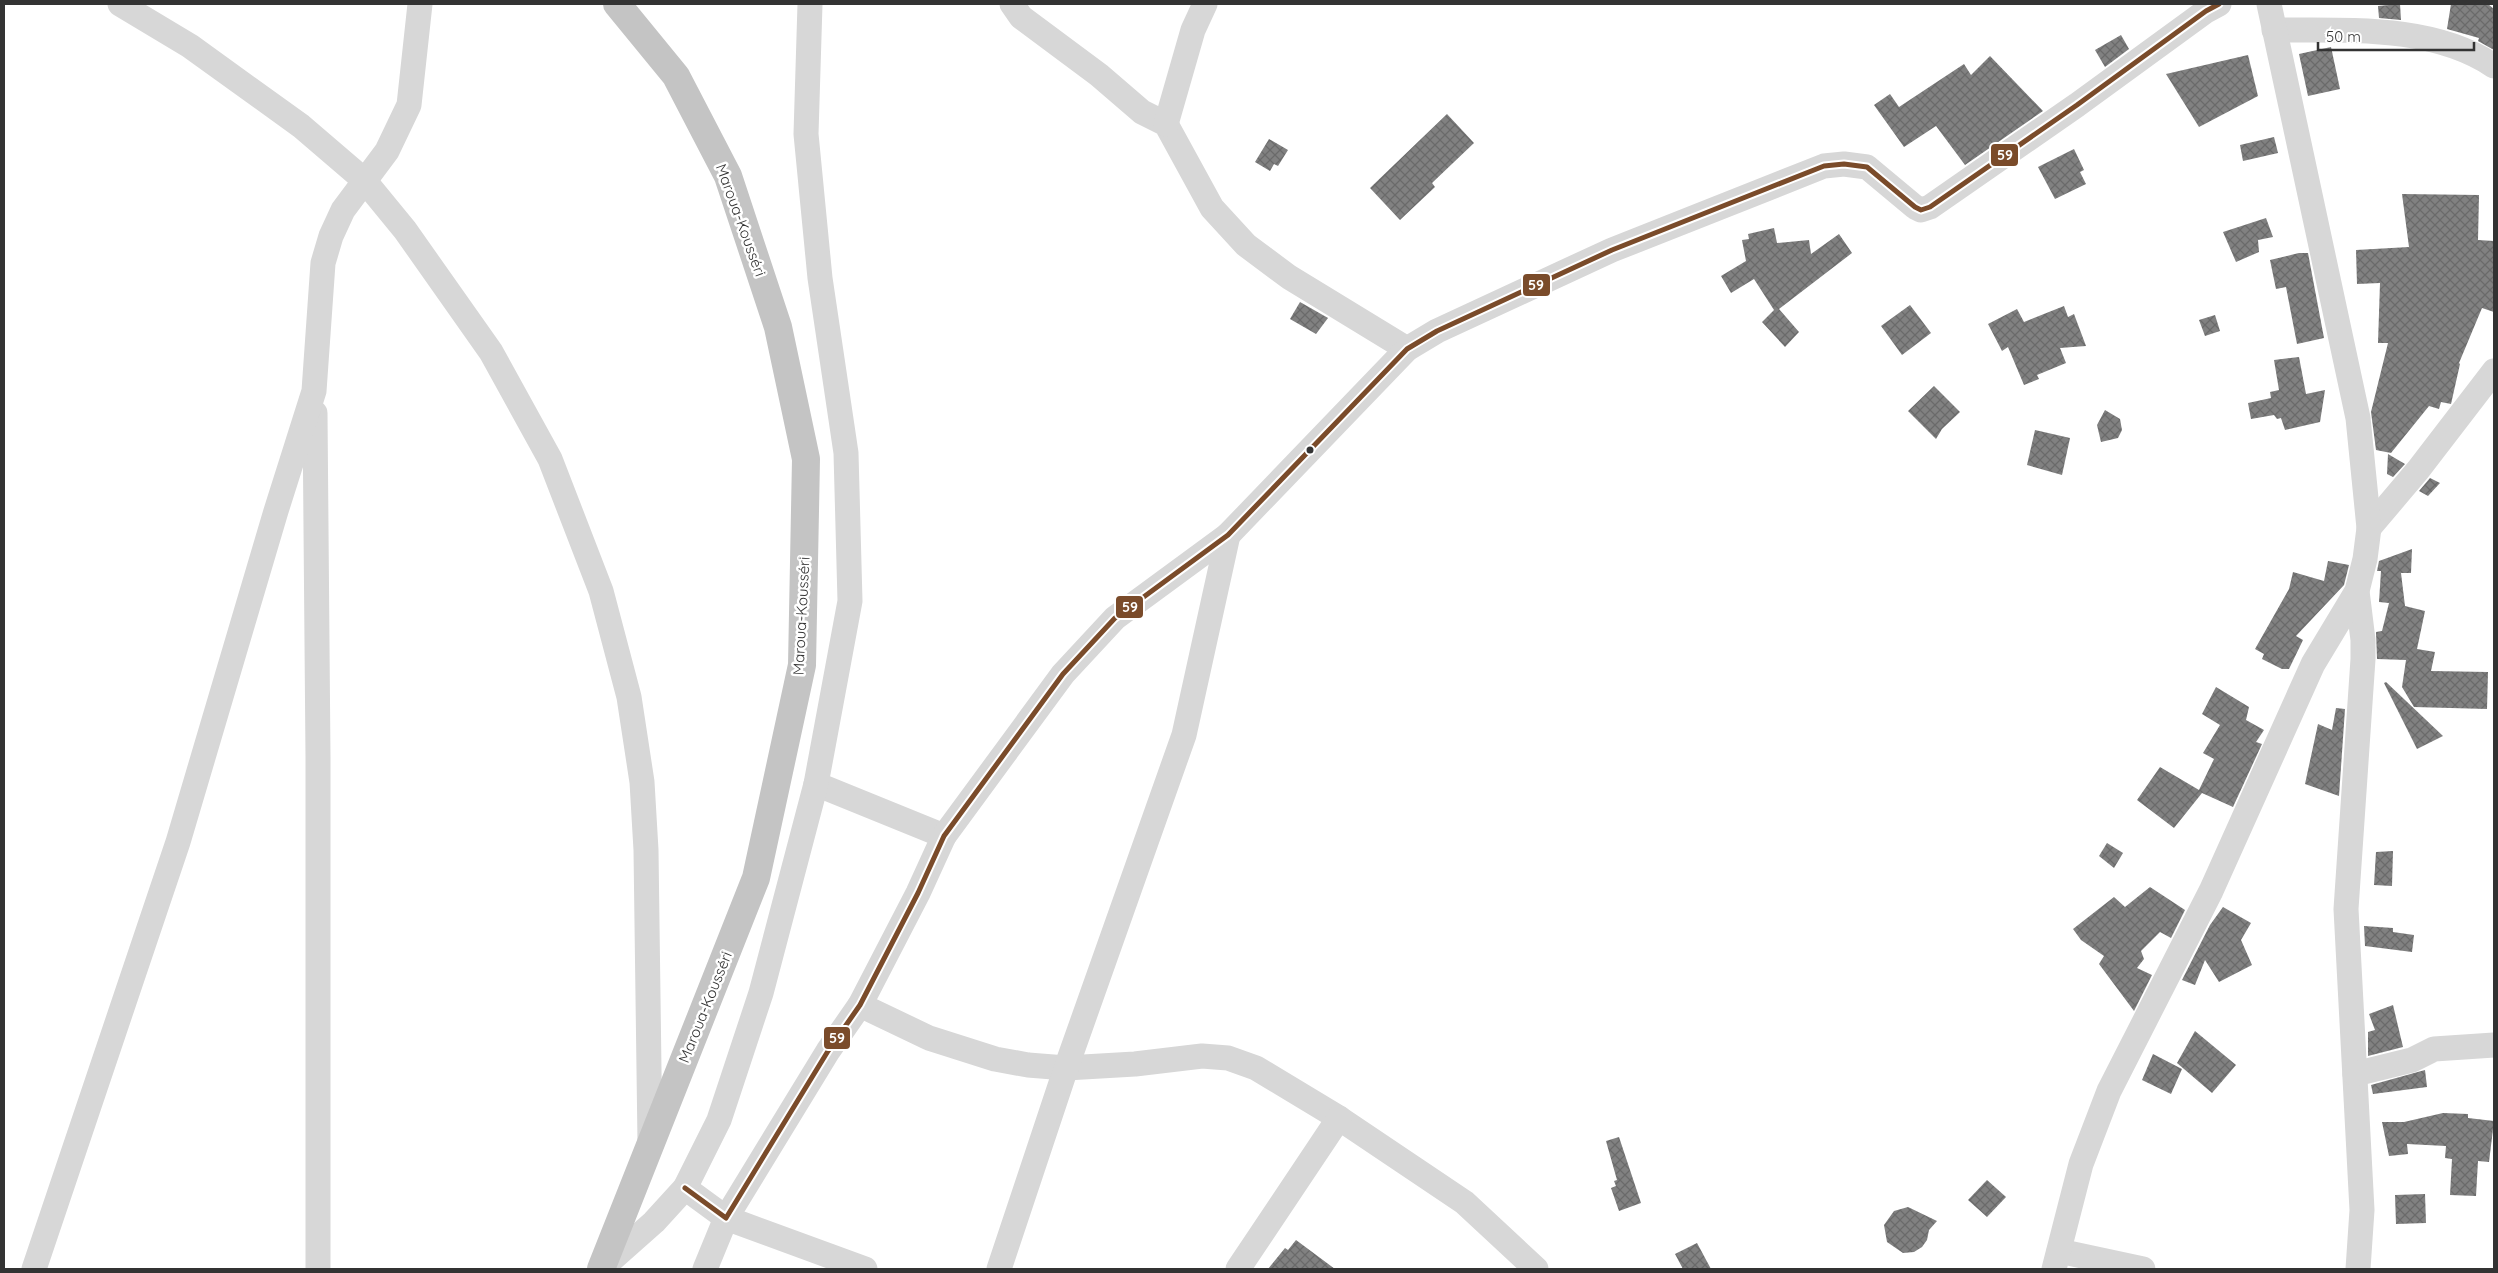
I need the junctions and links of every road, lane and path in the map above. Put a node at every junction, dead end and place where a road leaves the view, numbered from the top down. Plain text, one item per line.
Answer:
1 (120, 4) edge
2 (420, 4) edge
3 (617, 4) edge
4 (810, 4) edge
5 (1012, 4) edge
6 (1205, 4) edge
7 (2218, 4) edge
8 (2269, 4) edge
9 (2274, 30) junction
10 (2494, 66) edge
11 (1166, 124) junction
12 (364, 180) junction
13 (1406, 349) junction
14 (2494, 372) edge
15 (314, 391) junction
16 (2369, 528) junction
17 (1228, 535) junction
18 (2357, 591) junction
19 (816, 784) junction
20 (944, 836) junction
21 (860, 1005) junction
22 (2494, 1045) edge
23 (1066, 1068) junction
24 (2355, 1074) junction
25 (1339, 1118) junction
26 (650, 1146) junction
27 (685, 1188) junction
28 (726, 1218) junction
29 (2057, 1260) edge
30 (34, 1269) edge
31 (318, 1269) edge
32 (602, 1269) edge
33 (705, 1269) edge
34 (865, 1269) edge
35 (999, 1269) edge
36 (1238, 1269) edge
37 (1536, 1269) edge
38 (2143, 1269) edge
39 (2358, 1269) edge

1 - 12 street
2 - 12 street
3 - 26 highway, Maroua-Kousséri
4 - 19 street
5 - 11 street
6 - 11 street
7 - 13 street
8 - 9 street
9 - 10 street
9 - 16 street
11 - 13 street
12 - 15 street
12 - 26 street
13 - 17 street
14 - 16 street
15 - 30 street
15 - 31 street
16 - 18 street
17 - 20 street
17 - 23 street
18 - 24 street
18 - 29 street
19 - 20 street
19 - 27 street
20 - 21 street
21 - 23 street
21 - 28 street
22 - 24 street
23 - 25 street
23 - 35 street
24 - 39 street
25 - 36 street
25 - 37 street
26 - 32 highway, Maroua-Kousséri
27 - 28 street
27 - 32 street
28 - 33 street
28 - 34 street
29 - 38 street

